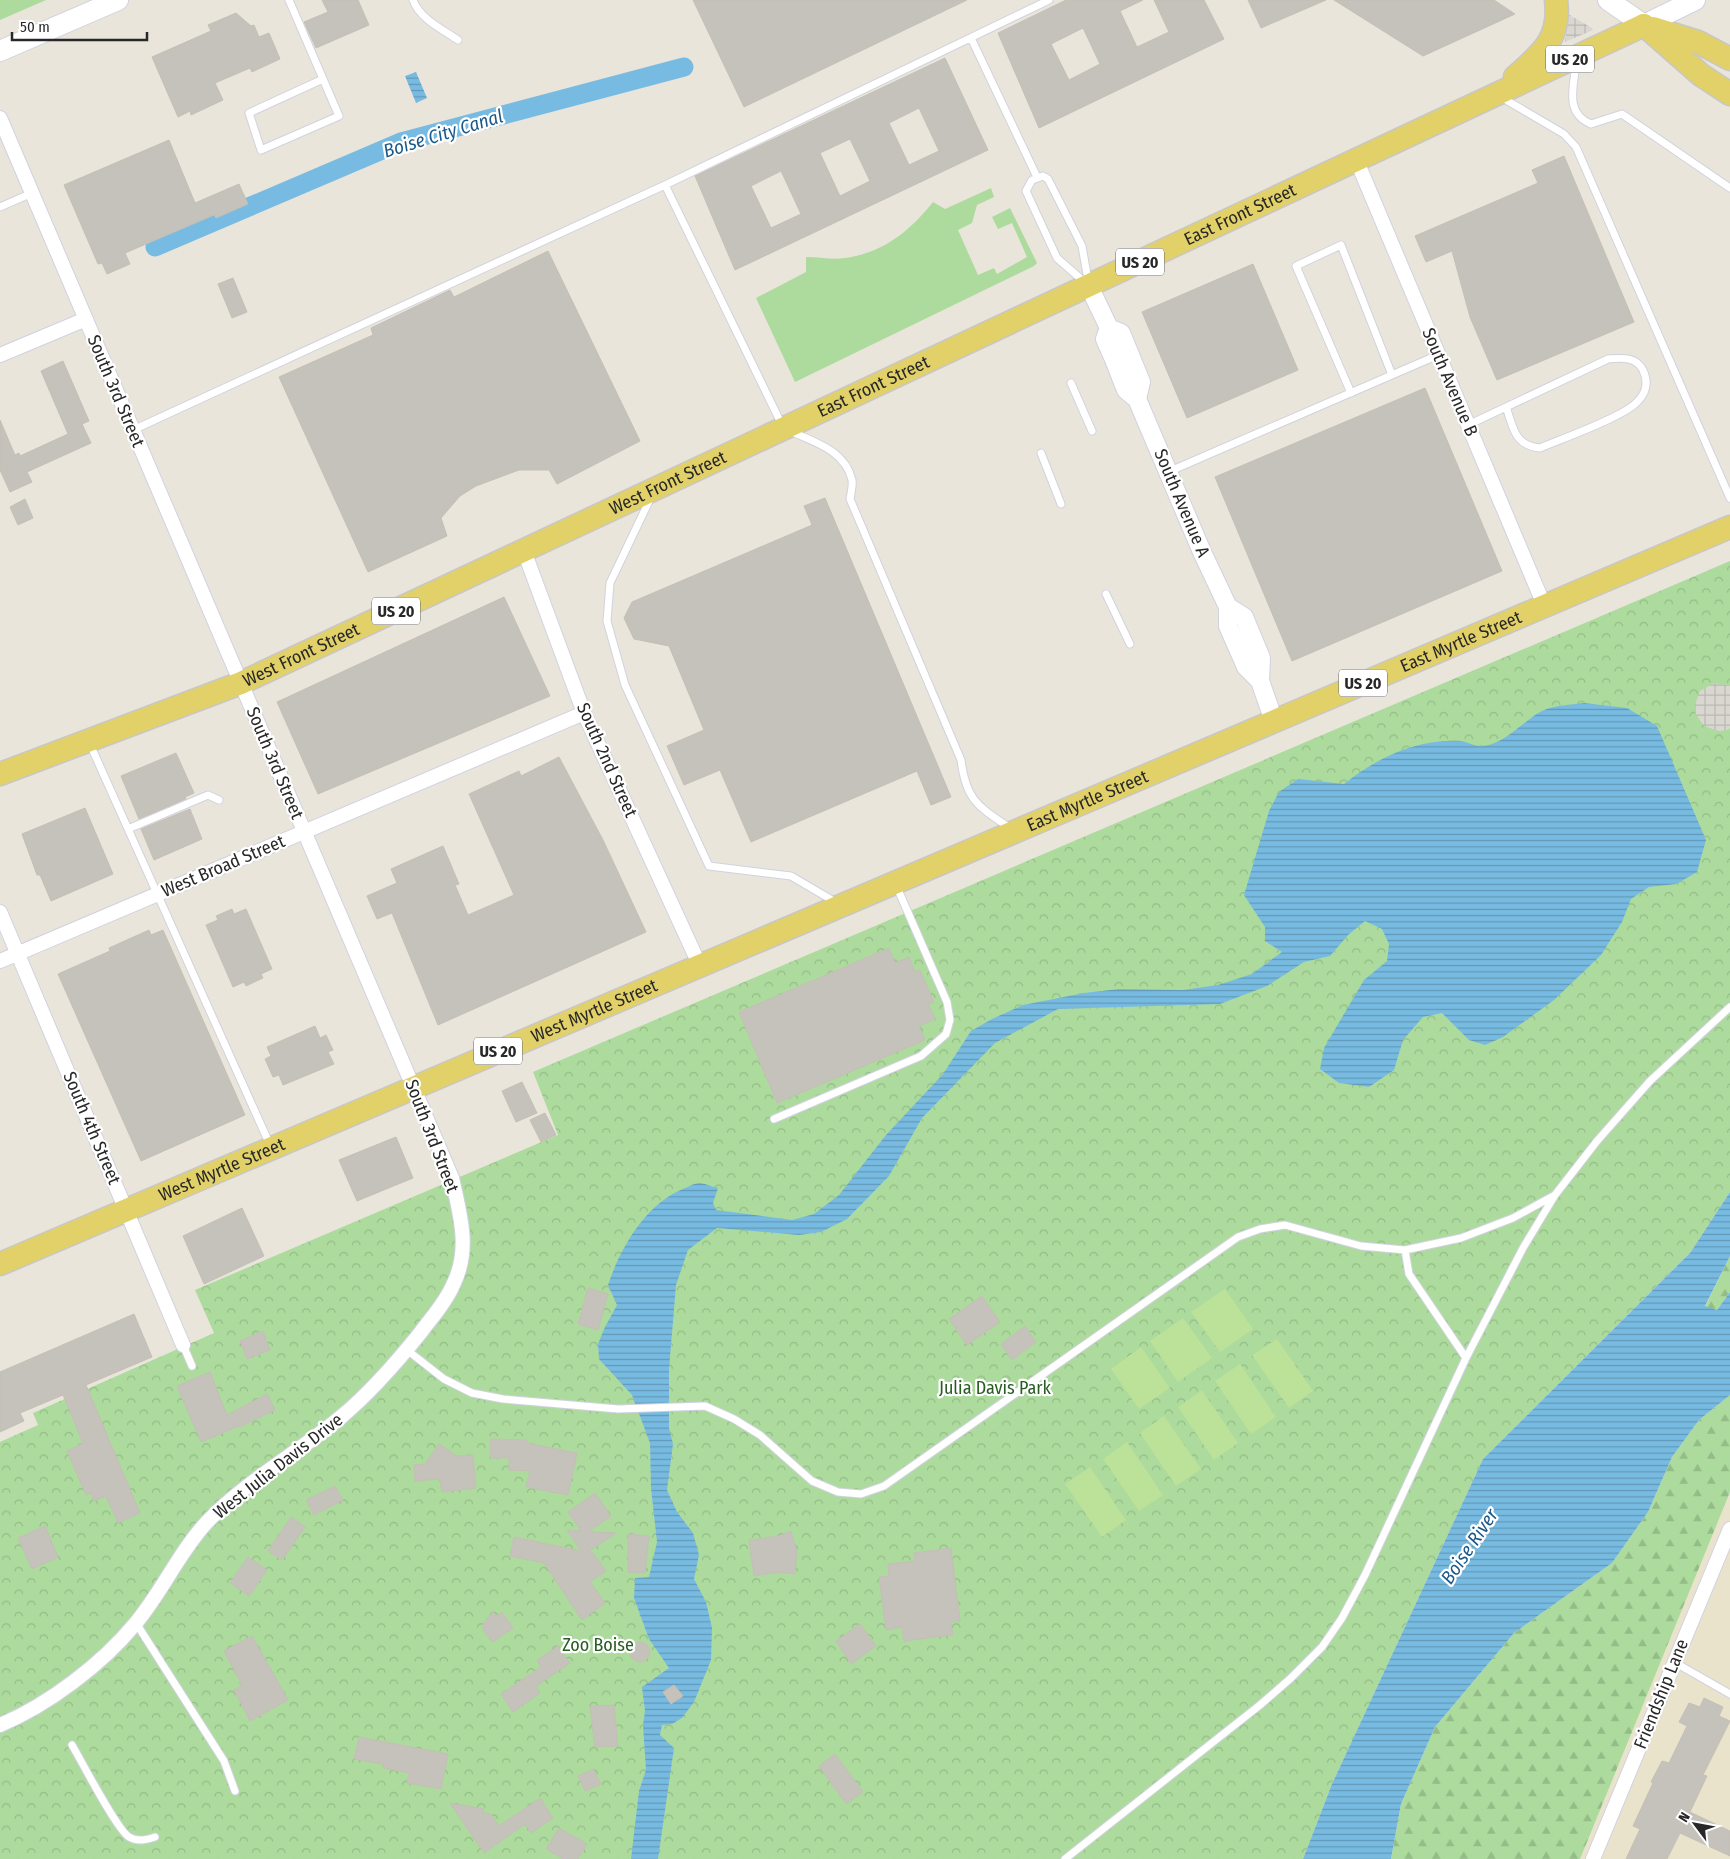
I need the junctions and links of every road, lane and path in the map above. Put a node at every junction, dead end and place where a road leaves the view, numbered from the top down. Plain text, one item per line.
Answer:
1 (118, 0) edge
2 (289, 0) edge
3 (413, 0) edge
4 (1049, 0) edge
5 (1556, 0) edge
6 (1608, 0) edge
7 (1695, 0) edge
8 (1644, 25) junction
9 (971, 38) junction
10 (458, 40) dead end
11 (0, 51) edge
12 (1576, 56) junction
13 (1730, 59) edge
14 (322, 78) junction
15 (1495, 94) junction
16 (1730, 94) edge
17 (0, 118) edge
18 (1356, 159) junction
19 (1037, 177) junction
20 (665, 185) junction
21 (1730, 188) edge
22 (32, 193) junction
23 (0, 206) edge
24 (1089, 286) junction
25 (86, 319) junction
26 (0, 355) edge
27 (1438, 355) junction
28 (1392, 375) junction
29 (1070, 384) dead end
30 (1351, 393) junction
31 (1506, 408) junction
32 (1468, 425) junction
33 (784, 429) junction
34 (133, 430) junction
35 (1092, 431) dead end
36 (1040, 453) dead end
37 (1168, 472) junction
38 (654, 490) junction
39 (1730, 498) edge
40 (1061, 504) dead end
41 (1730, 527) edge
42 (524, 551) junction
43 (1106, 594) dead end
44 (1544, 605) junction
45 (1130, 644) dead end
46 (241, 683) junction
47 (584, 713) junction
48 (1274, 721) junction
49 (88, 740) junction
50 (0, 774) edge
51 (219, 800) dead end
52 (128, 829) junction
53 (304, 831) junction
54 (1006, 835) junction
55 (895, 883) junction
56 (157, 894) junction
57 (842, 905) junction
58 (0, 912) edge
59 (18, 953) junction
60 (0, 961) edge
61 (700, 966) junction
62 (1730, 1007) edge
63 (414, 1088) junction
64 (774, 1119) dead end
65 (271, 1148) junction
66 (1555, 1194) junction
67 (127, 1210) junction
68 (1405, 1250) junction
69 (0, 1264) edge
70 (183, 1345) joint
71 (407, 1350) junction
72 (1466, 1358) junction
73 (192, 1366) dead end
74 (1730, 1529) edge
75 (136, 1623) junction
76 (1673, 1662) junction
77 (1730, 1694) edge
78 (0, 1725) edge
79 (72, 1746) dead end
80 (235, 1791) dead end
81 (155, 1837) dead end
82 (1065, 1859) edge
83 (1593, 1859) edge

1 - 11 main road
2 - 14 lane
3 - 10 lane
4 - 9 lane
5 - 15 main road
6 - 8 main road
7 - 8 main road, East Front Street
8 - 12 main road, East Front Street / US 20
8 - 13 main road
8 - 16 main road
9 - 19 lane
9 - 20 lane
12 - 15 main road, East Front Street / US 20
12 - 21 lane
14 - 14 lane
15 - 18 main road, East Front Street / US 20
15 - 39 lane
17 - 22 street, South 3rd Street
18 - 24 main road, East Front Street / US 20
18 - 27 street, South Avenue B
19 - 24 lane
19 - 24 lane
20 - 33 lane
20 - 34 lane
22 - 23 lane
22 - 25 street, South 3rd Street
24 - 33 main road, East Front Street / US 20
24 - 37 street, South Avenue A
25 - 26 street
25 - 34 street, South 3rd Street
27 - 28 lane
27 - 32 street, South Avenue B
28 - 30 lane
28 - 30 lane
29 - 35 lane
30 - 37 lane
31 - 31 lane
31 - 32 lane
32 - 44 street, South Avenue B
33 - 38 main road, West Front Street / US 20
33 - 54 lane
34 - 46 street, South 3rd Street
36 - 40 lane
37 - 48 street, South Avenue A
38 - 42 main road, West Front Street / US 20
38 - 57 lane
41 - 44 main road, East Myrtle Street / US 20
42 - 46 main road, West Front Street / US 20
42 - 47 street, South 2nd Street
43 - 45 lane
44 - 48 main road, East Myrtle Street / US 20
46 - 49 main road, West Front Street / US 20
46 - 53 street, South 3rd Street
47 - 53 street, West Broad Street
47 - 61 street, South 2nd Street
48 - 54 main road, East Myrtle Street / US 20
49 - 50 main road, West Front Street / US 20
49 - 52 lane
51 - 52 lane
52 - 56 lane
53 - 56 street, West Broad Street
53 - 63 street, South 3rd Street
54 - 55 main road, West Myrtle Street / US 20
55 - 57 main road, West Myrtle Street / US 20
55 - 64 lane
56 - 59 street, West Broad Street
56 - 65 lane
57 - 61 main road, West Myrtle Street / US 20
58 - 59 street, South 4th Street
59 - 60 street, West Broad Street
59 - 67 street, South 4th Street
61 - 63 main road, West Myrtle Street / US 20
62 - 66 lane
63 - 65 main road, West Myrtle Street / US 20
63 - 71 street, South 3rd Street
65 - 67 main road, West Myrtle Street / US 20
66 - 68 lane
66 - 72 lane
67 - 69 main road, West Myrtle Street / US 20
67 - 70 street, South 4th Street
68 - 71 lane
68 - 72 lane
70 - 73 lane
71 - 75 street, West Julia Davis Drive
72 - 82 lane
74 - 76 street, Friendship Lane
75 - 78 street, West Julia Davis Drive
75 - 80 lane
76 - 77 lane
76 - 83 street, Friendship Lane
79 - 81 lane

